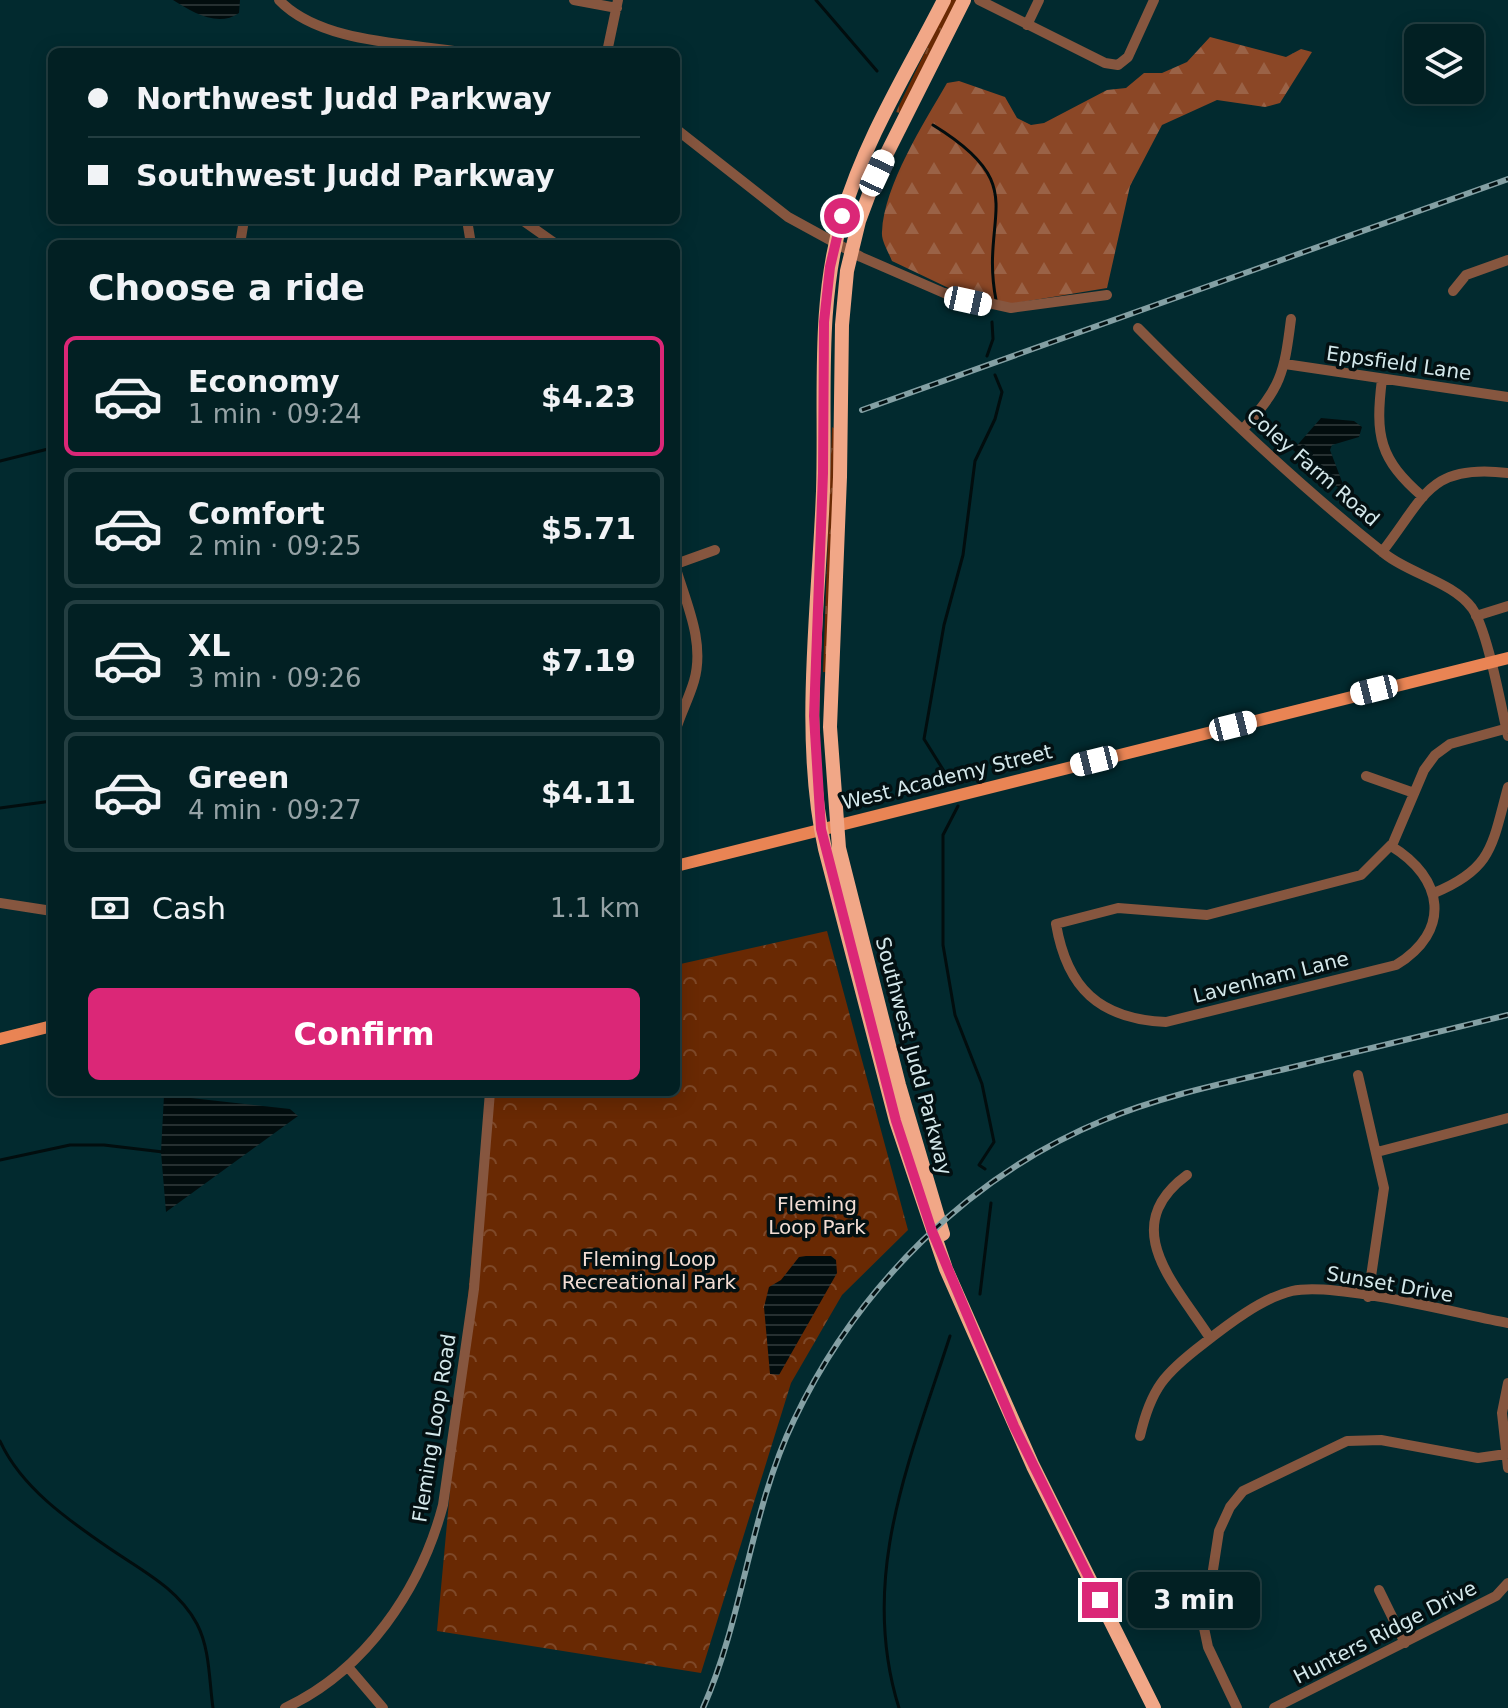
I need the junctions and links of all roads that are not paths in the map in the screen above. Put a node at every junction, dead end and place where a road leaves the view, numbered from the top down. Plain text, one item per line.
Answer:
1 (279, 0) edge
2 (574, 0) edge
3 (944, 0) edge
4 (964, 0) edge
5 (979, 0) edge
6 (1039, 0) edge
7 (1154, 0) edge
8 (618, 4) edge
9 (1027, 25) junction
10 (439, 48) edge
11 (608, 48) edge
12 (680, 132) edge
13 (528, 224) edge
14 (550, 240) edge
15 (835, 244) junction
16 (851, 252) junction
17 (1508, 260) edge
18 (1453, 291) dead end
19 (1107, 295) dead end
20 (1291, 319) dead end
21 (1138, 328) dead end
22 (1285, 364) junction
23 (1382, 379) junction
24 (1508, 397) edge
25 (1243, 429) junction
26 (1508, 473) edge
27 (1423, 497) junction
28 (715, 550) dead end
29 (1382, 552) junction
30 (680, 564) edge
31 (680, 582) edge
32 (1508, 606) edge
33 (1476, 616) junction
34 (1508, 658) edge
35 (1489, 662) junction
36 (680, 718) edge
37 (1507, 731) edge
38 (1366, 776) dead end
39 (1508, 787) edge
40 (1414, 793) junction
41 (828, 827) junction
42 (1391, 846) junction
43 (680, 861) edge
44 (1434, 893) junction
45 (0, 903) edge
46 (48, 910) edge
47 (48, 1027) edge
48 (0, 1039) edge
49 (1358, 1075) dead end
50 (490, 1096) edge
51 (1508, 1118) edge
52 (1377, 1152) junction
53 (1187, 1175) dead end
54 (1368, 1297) junction
55 (1508, 1323) edge
56 (1210, 1338) junction
57 (1508, 1383) edge
58 (1140, 1436) dead end
59 (1506, 1454) edge
60 (1508, 1468) edge
61 (1508, 1583) edge
62 (1379, 1590) dead end
63 (1405, 1643) junction
64 (348, 1667) junction
65 (285, 1708) edge
66 (383, 1708) edge
67 (1154, 1708) edge
68 (1237, 1708) edge
69 (1274, 1708) edge

1 - 10 street
2 - 8 street
3 - 15 highway
4 - 16 highway
5 - 9 street
6 - 9 street
7 - 9 street
8 - 11 street
12 - 15 street
13 - 14 street
15 - 16 street
15 - 41 highway
16 - 19 street
16 - 41 highway
17 - 18 street
20 - 22 street
21 - 25 street, Coley Farm Road
22 - 23 street, Eppsfield Lane
22 - 25 street
23 - 24 street, Eppsfield Lane
23 - 27 street
25 - 29 street, Coley Farm Road
26 - 27 street
27 - 29 street
28 - 30 street
29 - 33 street, Coley Farm Road
31 - 36 street
32 - 33 street
33 - 35 street
34 - 35 main road, West Academy Street
35 - 37 street
35 - 41 main road, West Academy Street
37 - 40 street
38 - 40 street
39 - 44 street
40 - 42 street
41 - 43 main road, West Academy Street
41 - 67 highway, Southwest Judd Parkway
42 - 44 street
42 - 44 street, Lavenham Lane
45 - 46 street
47 - 48 main road
49 - 52 street
50 - 64 street, Fleming Loop Road
51 - 52 street
52 - 54 street
53 - 56 street
54 - 55 street, Sunset Drive
54 - 56 street, Sunset Drive
56 - 58 street, Sunset Drive
57 - 59 street
59 - 60 street
59 - 68 street
61 - 63 street, Hunters Ridge Drive
62 - 63 street
63 - 69 street, Hunters Ridge Drive
64 - 65 street, Fleming Loop Road
64 - 66 street

